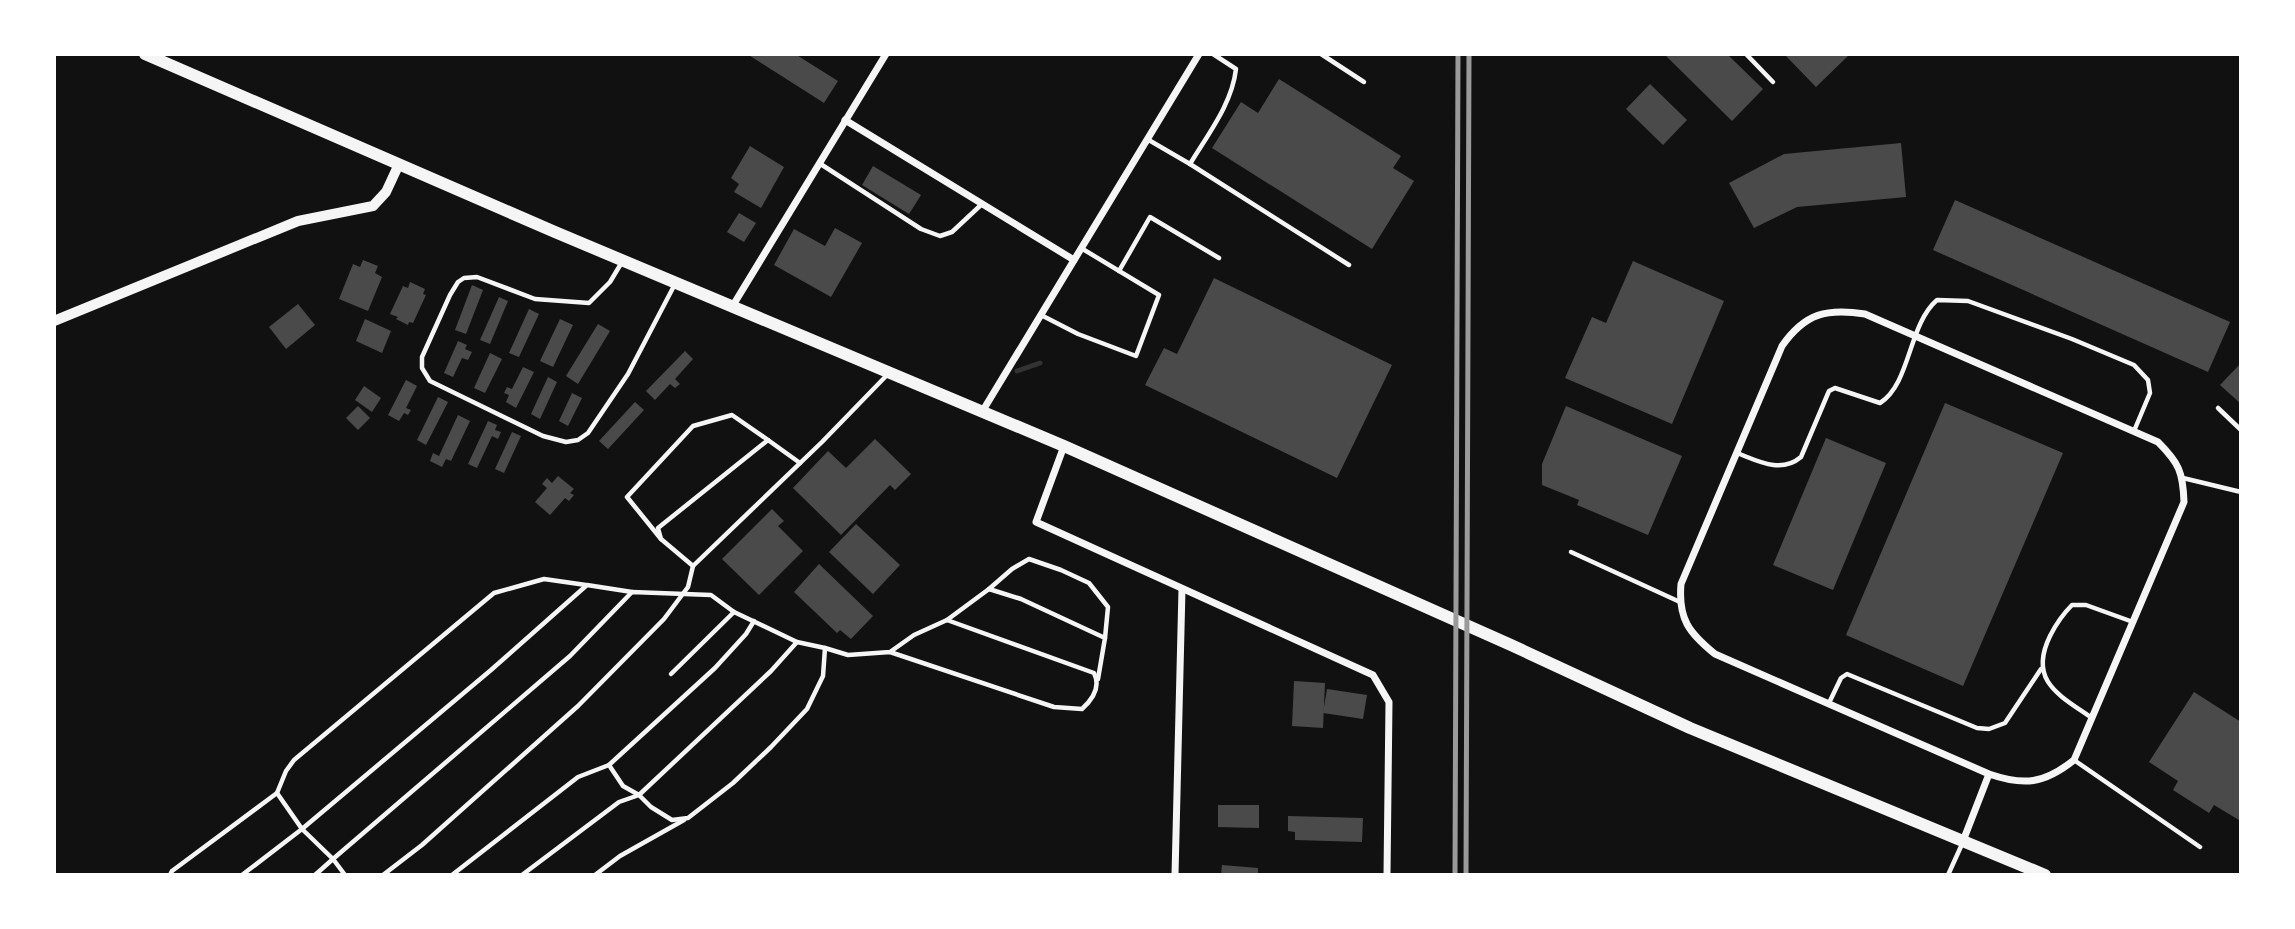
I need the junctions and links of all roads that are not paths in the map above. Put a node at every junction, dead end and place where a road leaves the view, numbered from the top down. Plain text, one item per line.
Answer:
1 (145, 54) edge
2 (886, 54) edge
3 (1199, 54) edge
4 (1213, 54) edge
5 (1321, 54) edge
6 (1746, 54) edge
7 (1364, 82) dead end
8 (1773, 82) dead end
9 (845, 120) junction
10 (1147, 139) junction
11 (819, 163) junction
12 (398, 164) junction
13 (1190, 164) junction
14 (982, 204) junction
15 (1081, 248) junction
16 (1219, 258) dead end
17 (1074, 260) junction
18 (623, 261) junction
19 (1349, 265) dead end
20 (1119, 271) junction
21 (676, 283) junction
22 (732, 307) junction
23 (1040, 314) junction
24 (54, 321) edge
25 (1916, 337) junction
26 (889, 373) junction
27 (2218, 408) dead end
28 (981, 412) junction
29 (2241, 430) edge
30 (2134, 432) junction
31 (768, 440) junction
32 (1064, 446) junction
33 (1737, 453) junction
34 (800, 463) junction
35 (2183, 478) junction
36 (2241, 492) edge
37 (662, 539) junction
38 (1571, 552) dead end
39 (693, 566) junction
40 (587, 585) junction
41 (989, 589) junction
42 (1182, 589) junction
43 (632, 592) junction
44 (684, 593) junction
45 (1680, 602) junction
46 (734, 612) junction
47 (947, 620) junction
48 (754, 621) junction
49 (2133, 621) junction
50 (1105, 638) junction
51 (797, 642) junction
52 (825, 648) junction
53 (890, 652) junction
54 (2042, 669) junction
55 (671, 674) dead end
56 (1097, 680) junction
57 (1829, 704) junction
58 (2092, 718) junction
59 (2074, 760) junction
60 (610, 765) junction
61 (1989, 774) junction
62 (277, 793) junction
63 (639, 795) junction
64 (688, 818) junction
65 (302, 829) junction
66 (1963, 841) junction
67 (2200, 847) dead end
68 (333, 859) junction
69 (170, 875) edge
70 (242, 875) edge
71 (315, 875) edge
72 (345, 875) edge
73 (383, 875) edge
74 (452, 875) edge
75 (522, 875) edge
76 (596, 875) edge
77 (1174, 875) edge
78 (1387, 875) edge
79 (1948, 875) edge
80 (2045, 875) edge

1 - 12 main road
2 - 9 street
3 - 10 street
4 - 13 lane
5 - 7 lane
6 - 8 lane
9 - 11 street
9 - 14 street
10 - 13 lane
10 - 15 street
11 - 14 lane
11 - 22 street
12 - 18 main road
12 - 24 street
13 - 19 lane
14 - 17 street
15 - 17 street
15 - 20 lane
16 - 20 lane
17 - 23 street
18 - 21 main road
18 - 21 lane
20 - 23 lane
21 - 22 main road
22 - 26 main road
23 - 28 street
25 - 30 street
25 - 30 lane
25 - 33 street
25 - 33 lane
26 - 28 main road
26 - 34 lane
27 - 29 lane
28 - 32 main road
30 - 35 street
31 - 34 lane
31 - 37 lane
31 - 37 lane
32 - 42 street
32 - 66 main road
33 - 45 street
34 - 39 lane
35 - 36 lane
35 - 49 street
37 - 39 lane
38 - 45 lane
39 - 44 lane
40 - 43 lane
40 - 62 lane
40 - 65 lane
41 - 47 lane
41 - 50 lane
41 - 50 lane
42 - 77 street
42 - 78 street
43 - 44 lane
43 - 68 lane
44 - 46 lane
44 - 73 lane
45 - 57 street
46 - 48 lane
46 - 55 lane
47 - 53 lane
47 - 56 lane
48 - 51 lane
48 - 60 lane
49 - 54 lane
49 - 58 street
50 - 56 lane
51 - 52 lane
51 - 63 lane
52 - 53 lane
52 - 64 lane
53 - 56 lane
54 - 57 lane
54 - 58 lane
57 - 61 street
58 - 59 street
59 - 61 street
59 - 67 lane
60 - 63 lane
60 - 74 lane
61 - 66 street
62 - 65 lane
62 - 69 lane
63 - 64 lane
63 - 75 lane
64 - 76 lane
65 - 68 lane
65 - 70 lane
66 - 79 lane
66 - 80 main road
68 - 71 lane
68 - 72 lane

